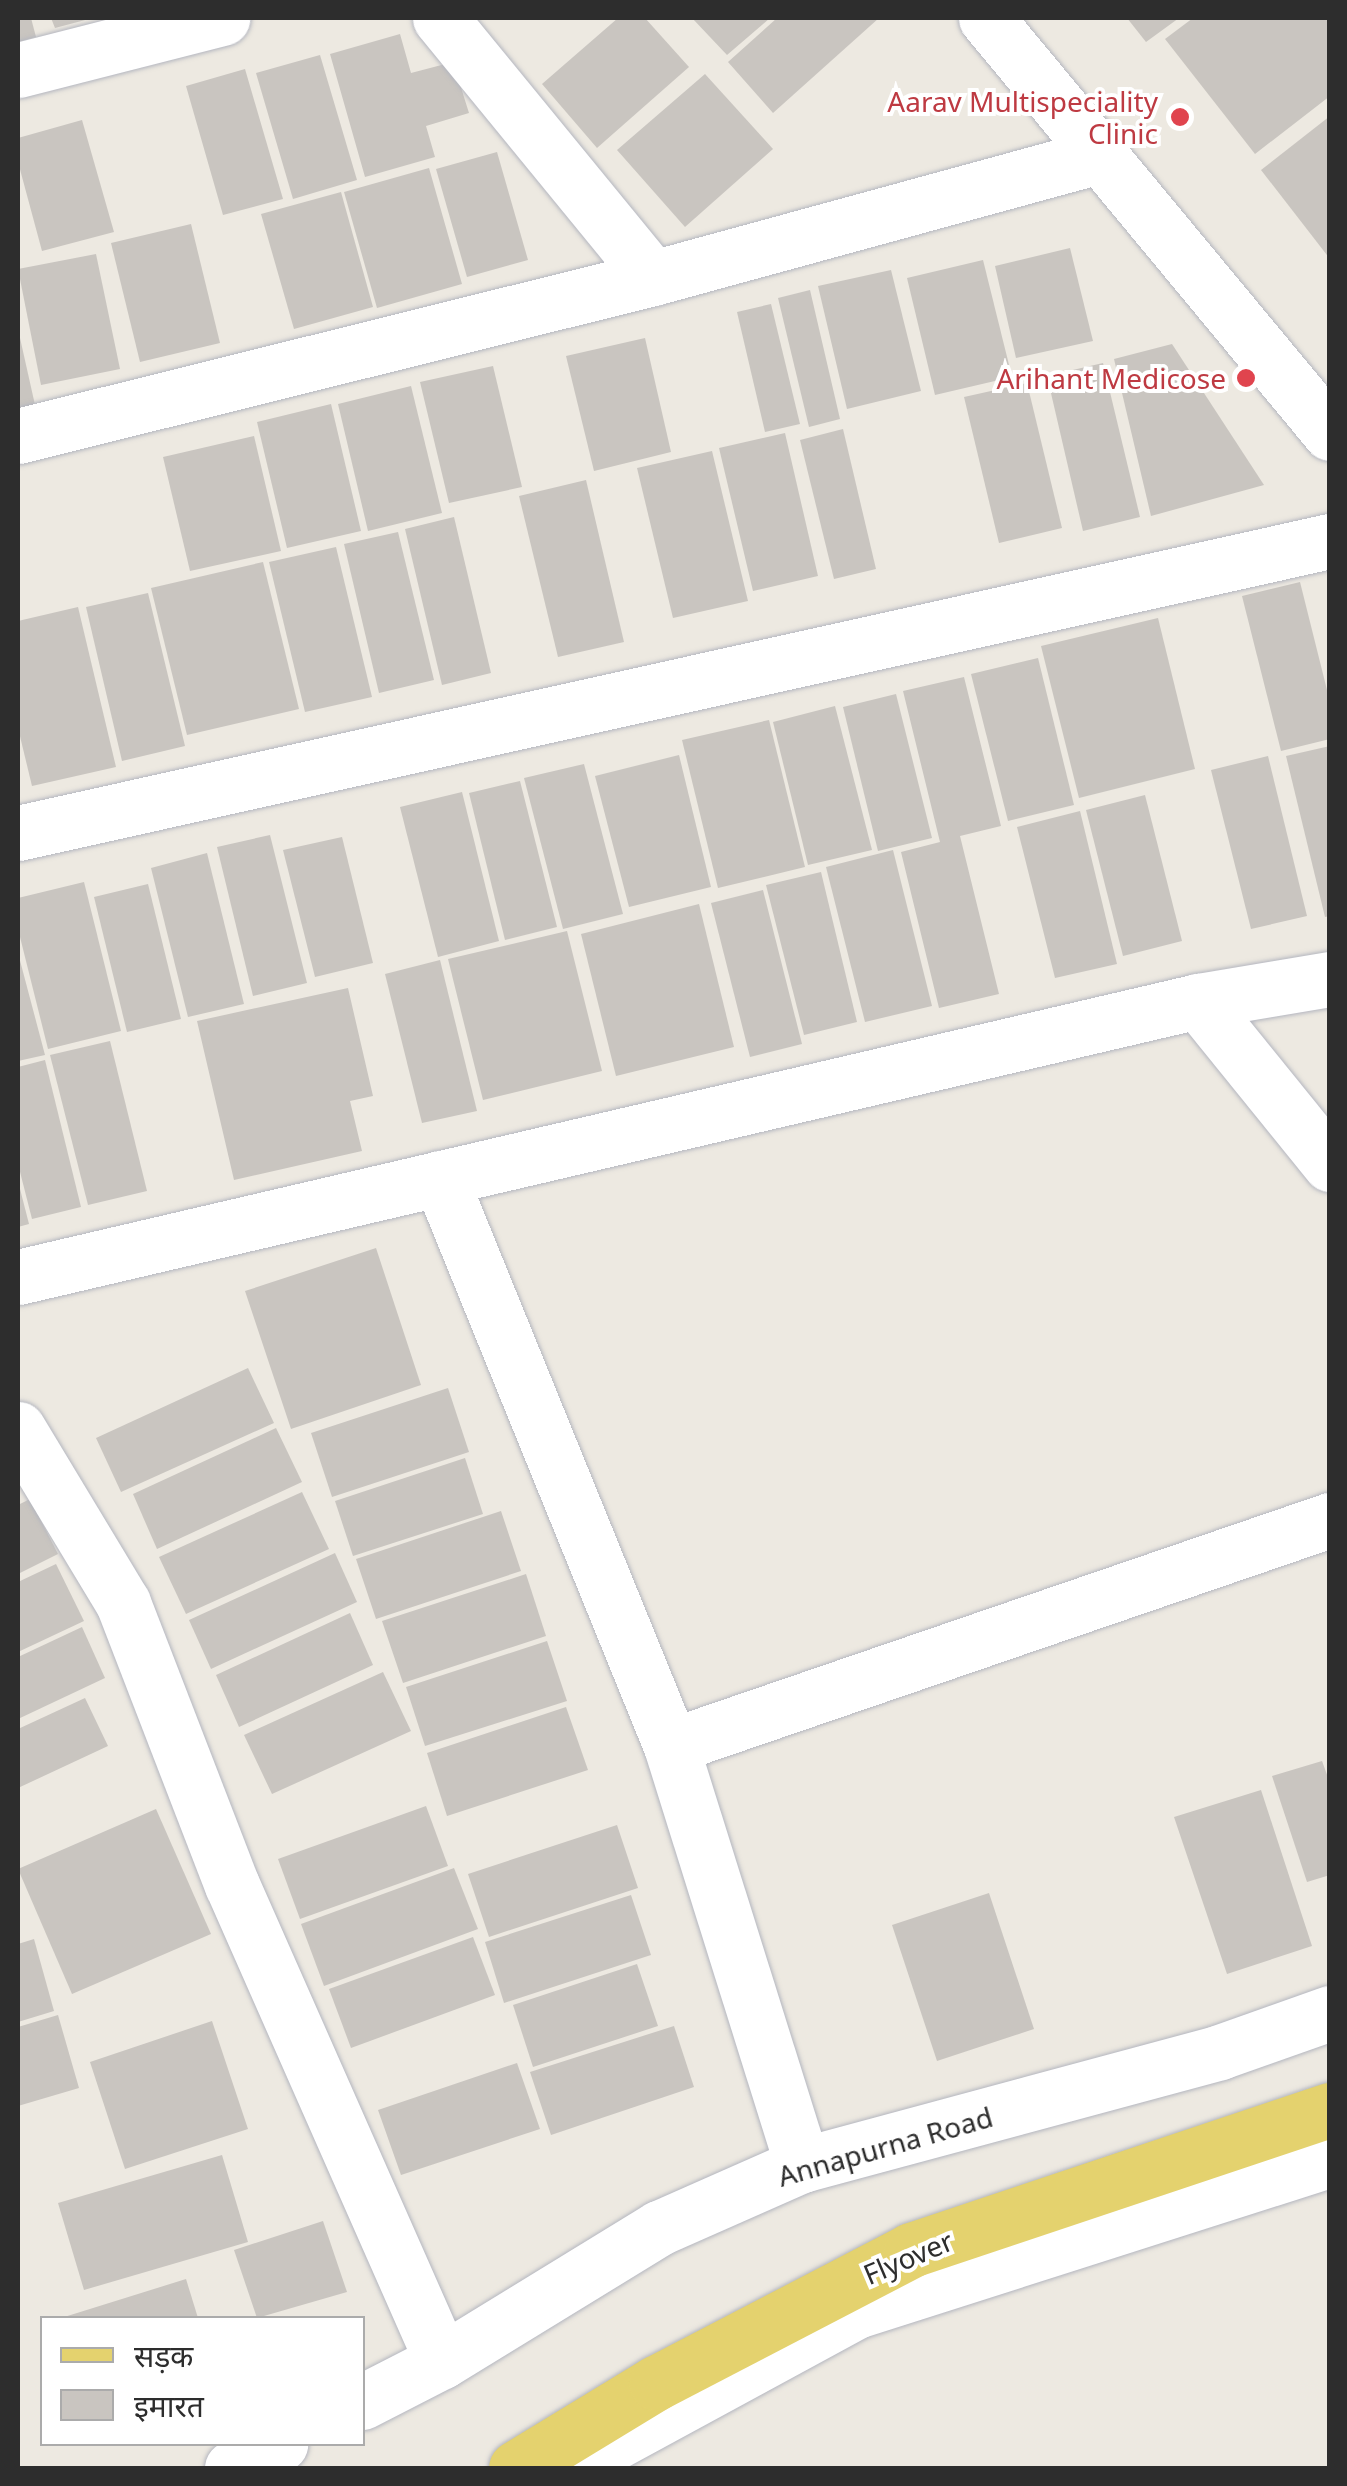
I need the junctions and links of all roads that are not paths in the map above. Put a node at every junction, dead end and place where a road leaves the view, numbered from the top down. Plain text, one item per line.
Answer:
1 (222, 18) edge
2 (440, 18) edge
3 (986, 18) edge
4 (18, 70) edge
5 (1100, 156) junction
6 (653, 278) junction
7 (1330, 433) edge
8 (18, 436) edge
9 (1330, 541) edge
10 (18, 833) edge
11 (1330, 979) edge
12 (1198, 1001) junction
13 (1330, 1164) edge
14 (440, 1178) junction
15 (18, 1277) edge
16 (18, 1429) edge
17 (1330, 1520) edge
18 (671, 1746) junction
19 (1330, 2013) edge
20 (1330, 2110) edge
21 (1330, 2160) edge
22 (802, 2165) junction
23 (442, 2361) junction
24 (365, 2400) edge
25 (276, 2446) edge
26 (232, 2468) edge
27 (516, 2468) edge
28 (567, 2468) edge

1 - 4 street
2 - 6 street
3 - 5 street
5 - 6 street
5 - 7 street
6 - 8 street
9 - 10 street
11 - 12 street
12 - 13 street
12 - 14 street
14 - 15 street
14 - 18 street
16 - 23 street
17 - 18 street
18 - 22 street
19 - 22 street, Annapurna Road
20 - 27 main road, Flyover
21 - 28 street
22 - 23 street, Annapurna Road
23 - 24 street, Annapurna Road
25 - 26 street

